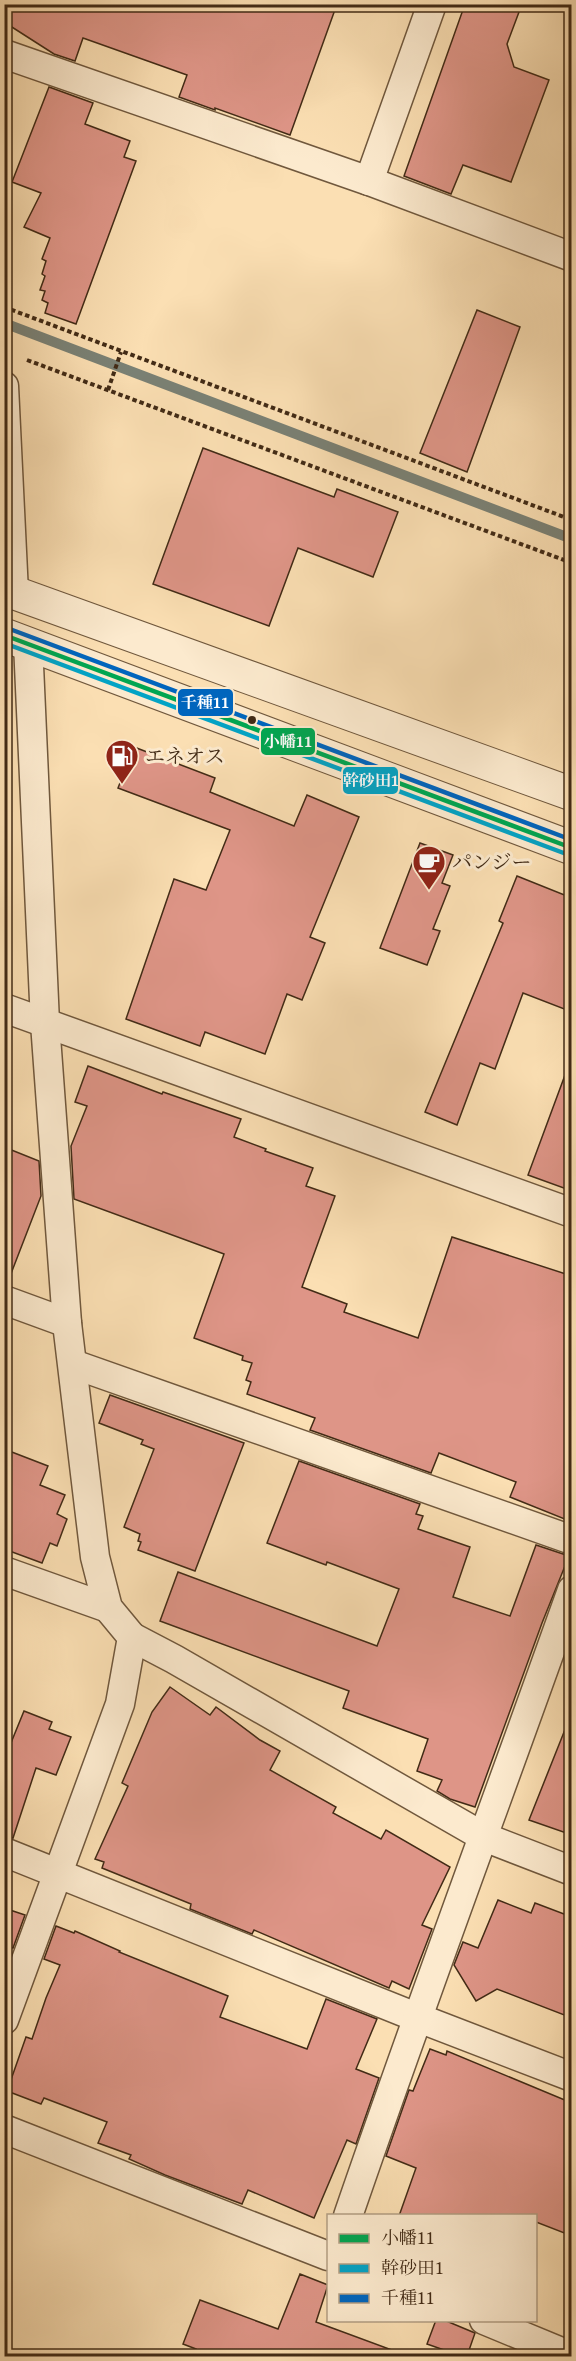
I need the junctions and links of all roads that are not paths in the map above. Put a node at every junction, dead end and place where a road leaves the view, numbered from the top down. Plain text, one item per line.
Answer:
1 (432, 4) edge
2 (4, 54) edge
3 (369, 181) junction
4 (572, 257) edge
5 (4, 386) edge
6 (9, 591) edge
7 (16, 639) edge
8 (572, 794) edge
9 (572, 848) edge
10 (4, 1008) edge
11 (45, 1023) junction
12 (572, 1213) edge
13 (4, 1300) edge
14 (67, 1323) junction
15 (73, 1364) junction
16 (572, 1540) edge
17 (4, 1570) edge
18 (572, 1590) edge
19 (108, 1608) junction
20 (132, 1637) junction
21 (484, 1837) junction
22 (4, 1852) edge
23 (57, 1871) junction
24 (572, 1871) edge
25 (416, 2017) junction
26 (4, 2020) edge
27 (572, 2077) edge
28 (4, 2129) edge
29 (349, 2214) edge
30 (327, 2256) edge
31 (489, 2322) edge
32 (571, 2356) edge

1 - 3 street
2 - 3 street
3 - 4 street
5 - 6 street
6 - 8 street
7 - 9 street
7 - 11 street
10 - 11 street
11 - 12 street
11 - 14 street
13 - 14 street
14 - 15 street
15 - 16 street
15 - 19 street
17 - 19 street
18 - 21 street
19 - 20 street
20 - 21 street
20 - 23 street
21 - 24 street
21 - 25 street
22 - 23 street
23 - 25 street
23 - 26 street
25 - 27 street
25 - 29 street
28 - 30 street
31 - 32 street

